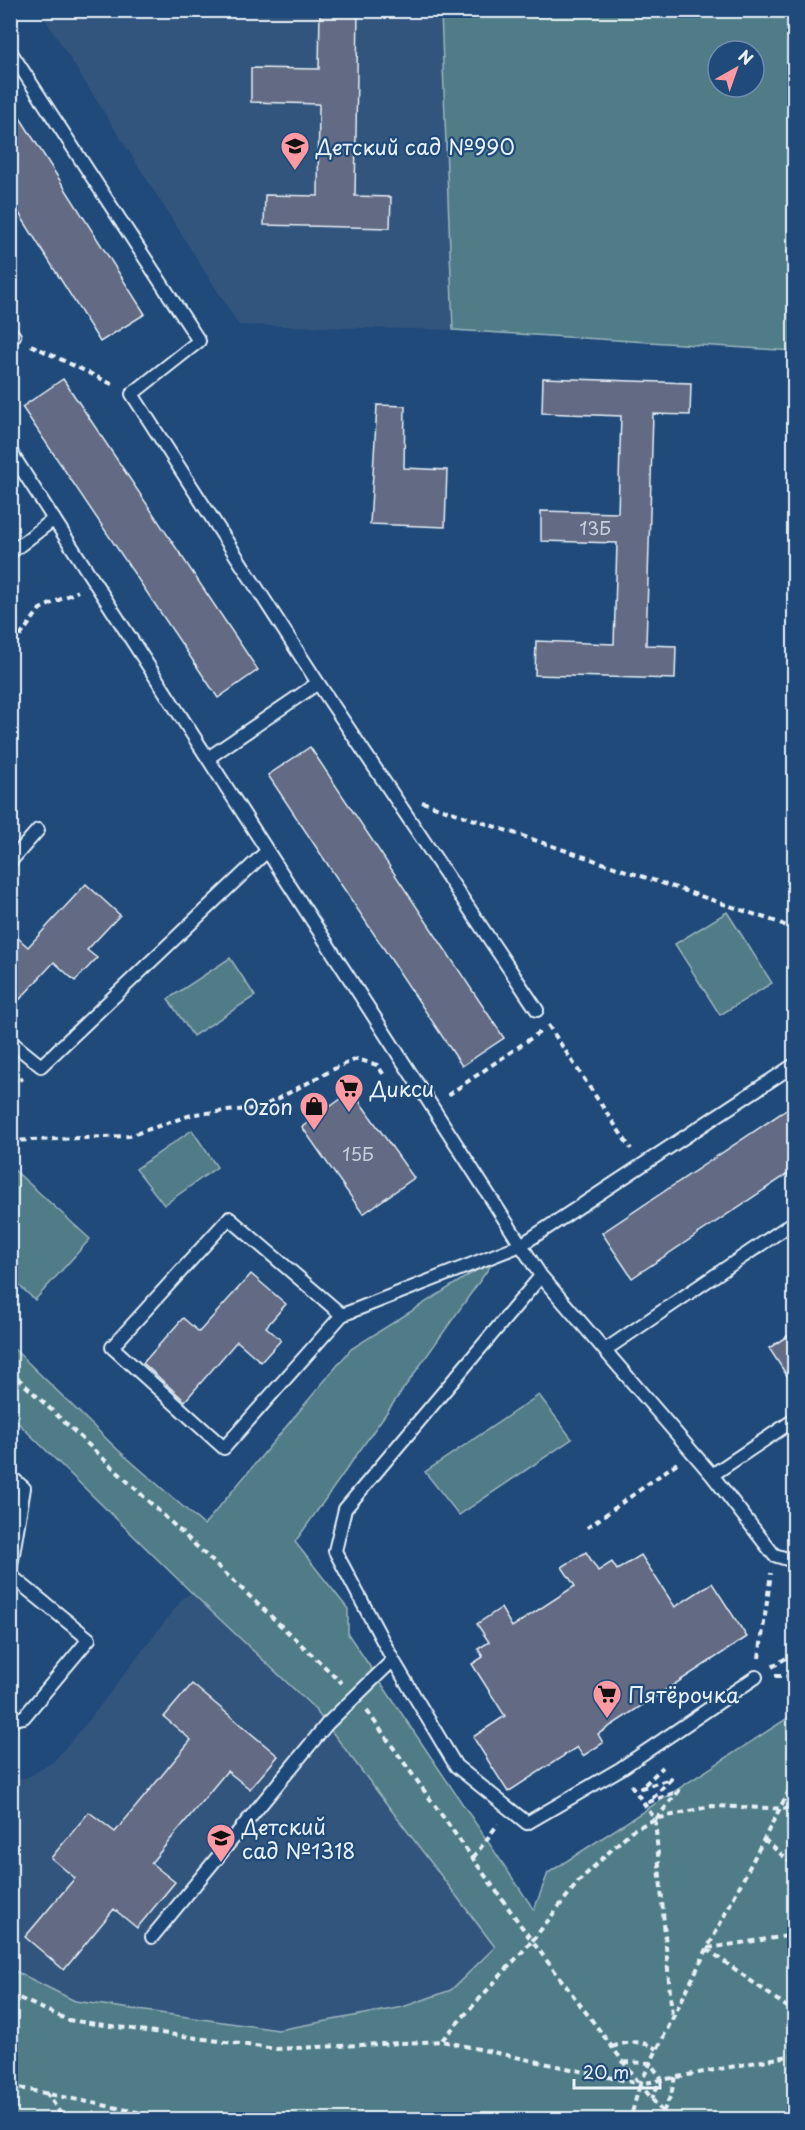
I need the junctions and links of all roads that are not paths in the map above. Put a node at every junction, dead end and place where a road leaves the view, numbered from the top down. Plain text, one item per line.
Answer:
1 (10, 51) edge
2 (10, 451) edge
3 (54, 519) junction
4 (10, 553) edge
5 (318, 683) junction
6 (208, 758) junction
7 (38, 830) dead end
8 (267, 851) junction
9 (10, 862) edge
10 (537, 1010) dead end
11 (10, 1041) edge
12 (795, 1065) edge
13 (795, 1222) edge
14 (521, 1245) junction
15 (541, 1276) junction
16 (342, 1315) junction
17 (605, 1350) junction
18 (795, 1420) edge
19 (712, 1475) junction
20 (10, 1476) edge
21 (795, 1561) edge
22 (10, 1574) edge
23 (393, 1660) junction
24 (756, 1677) road end
25 (10, 1720) edge
26 (152, 1937) dead end

1 - 5 lane
2 - 3 lane
3 - 4 lane
3 - 6 lane
5 - 6 lane
5 - 10 lane
6 - 8 lane
7 - 9 lane
8 - 11 lane
8 - 14 lane
12 - 14 lane
13 - 17 lane
14 - 15 lane
14 - 16 lane
15 - 17 lane
15 - 23 lane
16 - 16 lane
17 - 19 lane
18 - 19 lane
19 - 21 lane
20 - 22 lane
22 - 25 lane
23 - 24 lane
23 - 26 lane

